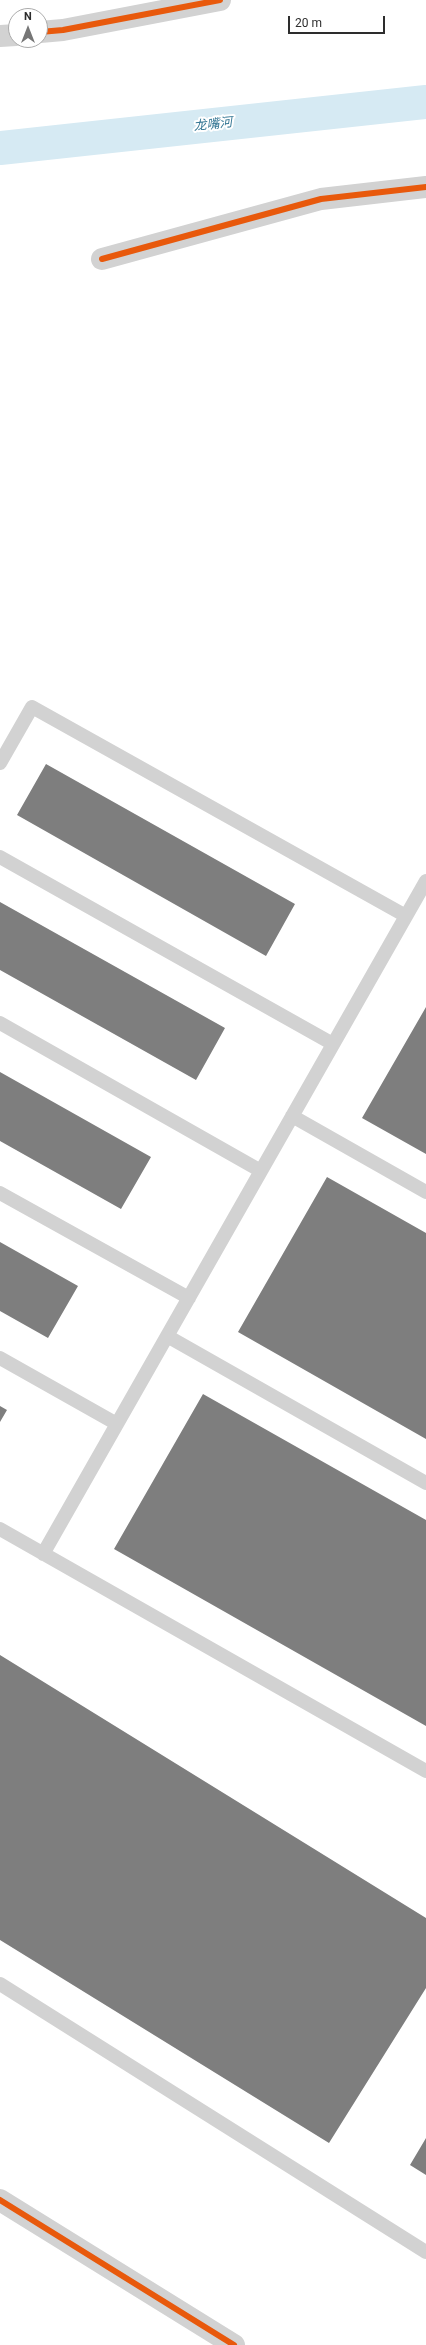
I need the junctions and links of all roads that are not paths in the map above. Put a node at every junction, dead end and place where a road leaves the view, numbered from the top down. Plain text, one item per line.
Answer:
1 (220, 0) edge
2 (48, 31) edge
3 (426, 187) edge
4 (102, 260) dead end
5 (0, 763) edge
6 (0, 858) edge
7 (425, 885) edge
8 (406, 916) junction
9 (0, 1023) edge
10 (333, 1044) junction
11 (292, 1116) junction
12 (260, 1171) junction
13 (426, 1192) edge
14 (0, 1193) edge
15 (189, 1298) junction
16 (167, 1336) junction
17 (0, 1358) edge
18 (117, 1424) junction
19 (426, 1483) edge
20 (0, 1529) edge
21 (43, 1554) junction
22 (426, 1771) edge
23 (0, 1984) edge
24 (0, 2200) edge
25 (426, 2252) edge
26 (234, 2345) edge

1 - 2 street
3 - 4 street
5 - 8 lane
6 - 10 lane
7 - 8 lane
8 - 10 lane
9 - 12 lane
10 - 11 lane
11 - 12 lane
11 - 13 lane
12 - 15 lane
14 - 15 lane
15 - 16 lane
16 - 18 lane
16 - 19 lane
17 - 18 lane
18 - 21 lane
20 - 21 lane
21 - 22 lane
23 - 25 lane
24 - 26 street

